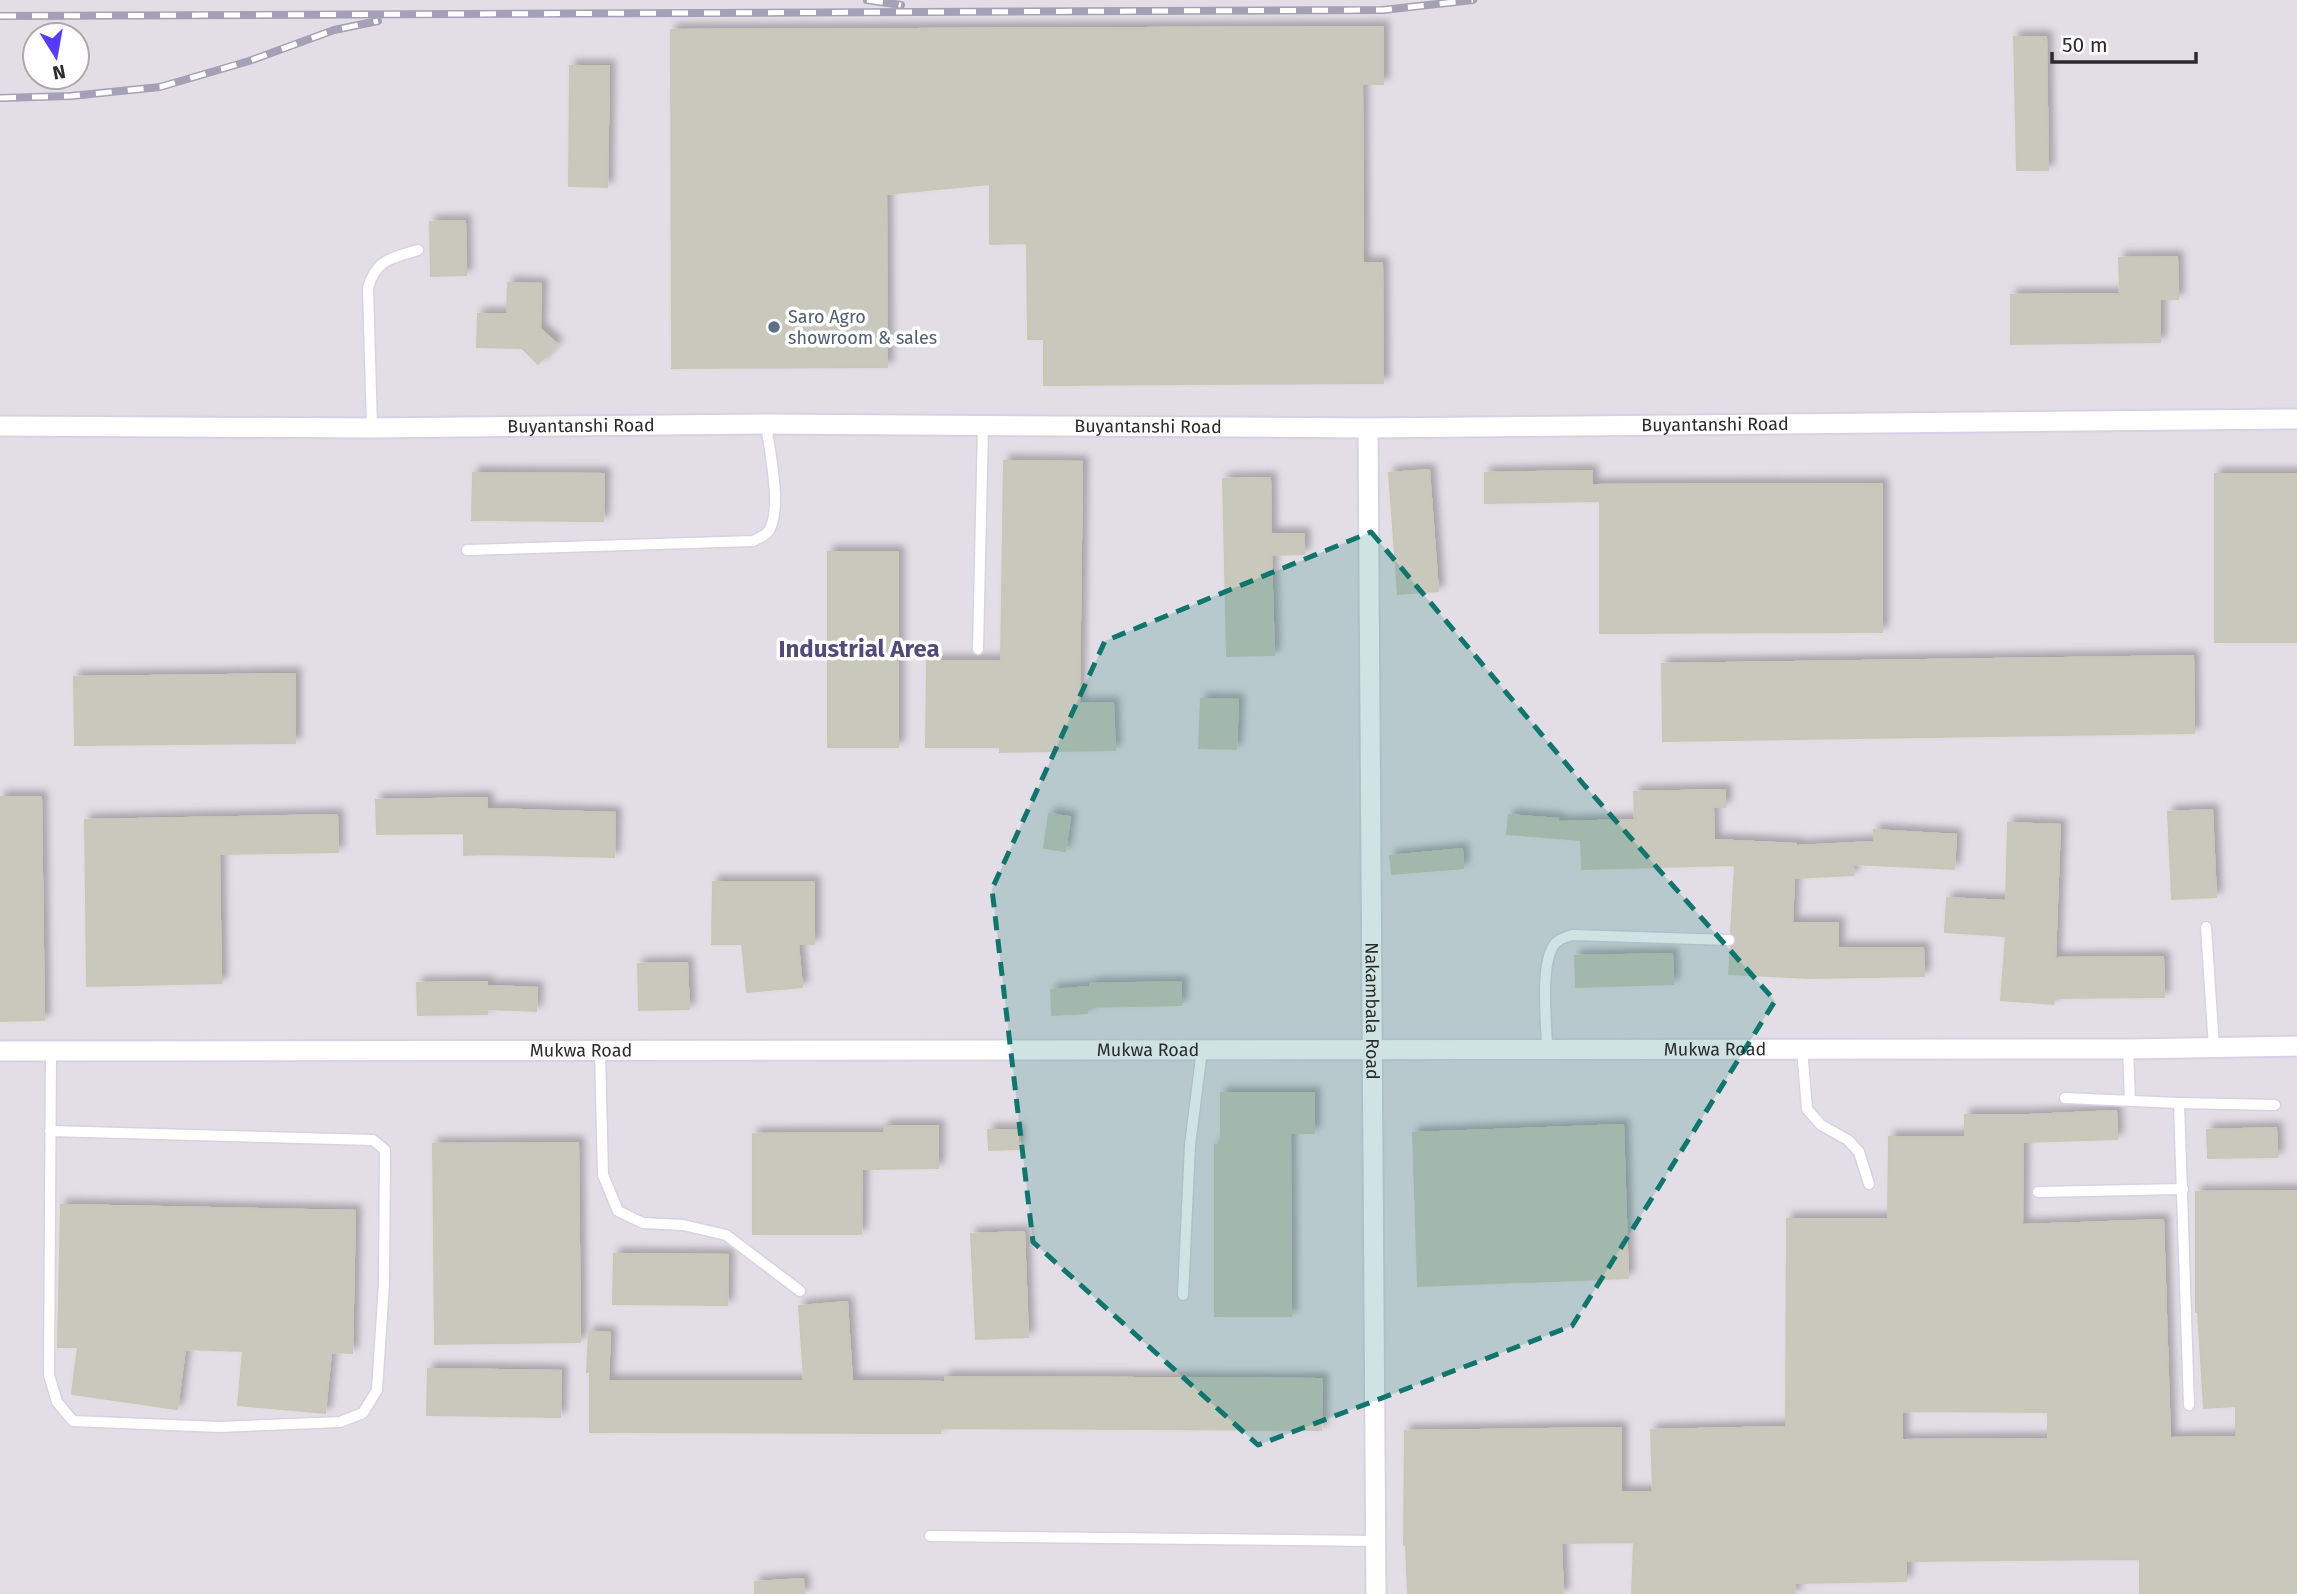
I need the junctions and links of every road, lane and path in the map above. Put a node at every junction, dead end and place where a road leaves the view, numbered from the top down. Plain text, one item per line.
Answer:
1 (418, 250) dead end
2 (2297, 419) edge
3 (766, 424) junction
4 (0, 426) edge
5 (983, 426) junction
6 (372, 428) junction
7 (1368, 428) junction
8 (467, 550) dead end
9 (978, 649) dead end
10 (2206, 926) dead end
11 (1729, 940) dead end
12 (2297, 1046) edge
13 (2214, 1048) junction
14 (1372, 1049) junction
15 (1547, 1049) junction
16 (1802, 1049) junction
17 (2127, 1049) junction
18 (1202, 1050) junction
19 (0, 1051) edge
20 (51, 1051) junction
21 (600, 1051) junction
22 (2065, 1098) dead end
23 (2130, 1100) junction
24 (2179, 1103) junction
25 (2275, 1105) dead end
26 (50, 1131) junction
27 (1869, 1184) dead end
28 (2183, 1189) junction
29 (2038, 1192) dead end
30 (800, 1291) dead end
31 (1183, 1294) dead end
32 (2189, 1405) dead end
33 (929, 1536) dead end
34 (1376, 1541) junction
35 (1376, 1594) edge

1 - 6 lane
2 - 7 street, Buyantanshi Road
3 - 5 street, Buyantanshi Road
3 - 6 street, Buyantanshi Road
3 - 8 lane
4 - 6 street, Buyantanshi Road
5 - 7 street, Buyantanshi Road
5 - 9 lane
7 - 14 street, Nakambala Road
10 - 13 lane
11 - 15 lane
12 - 13 street, Mukwa Road
13 - 17 street, Mukwa Road
14 - 15 street, Mukwa Road
14 - 18 street, Mukwa Road
14 - 34 street, Nakambala Road
15 - 16 street, Mukwa Road
16 - 17 street, Mukwa Road
16 - 27 lane
17 - 23 lane
18 - 21 street, Mukwa Road
18 - 31 lane
19 - 20 street, Mukwa Road
20 - 21 street, Mukwa Road
20 - 26 lane
21 - 30 lane
22 - 23 lane
23 - 24 lane
24 - 25 lane
24 - 28 lane
26 - 26 lane
28 - 29 lane
28 - 32 lane
33 - 34 lane
34 - 35 street, Nakambala Road

